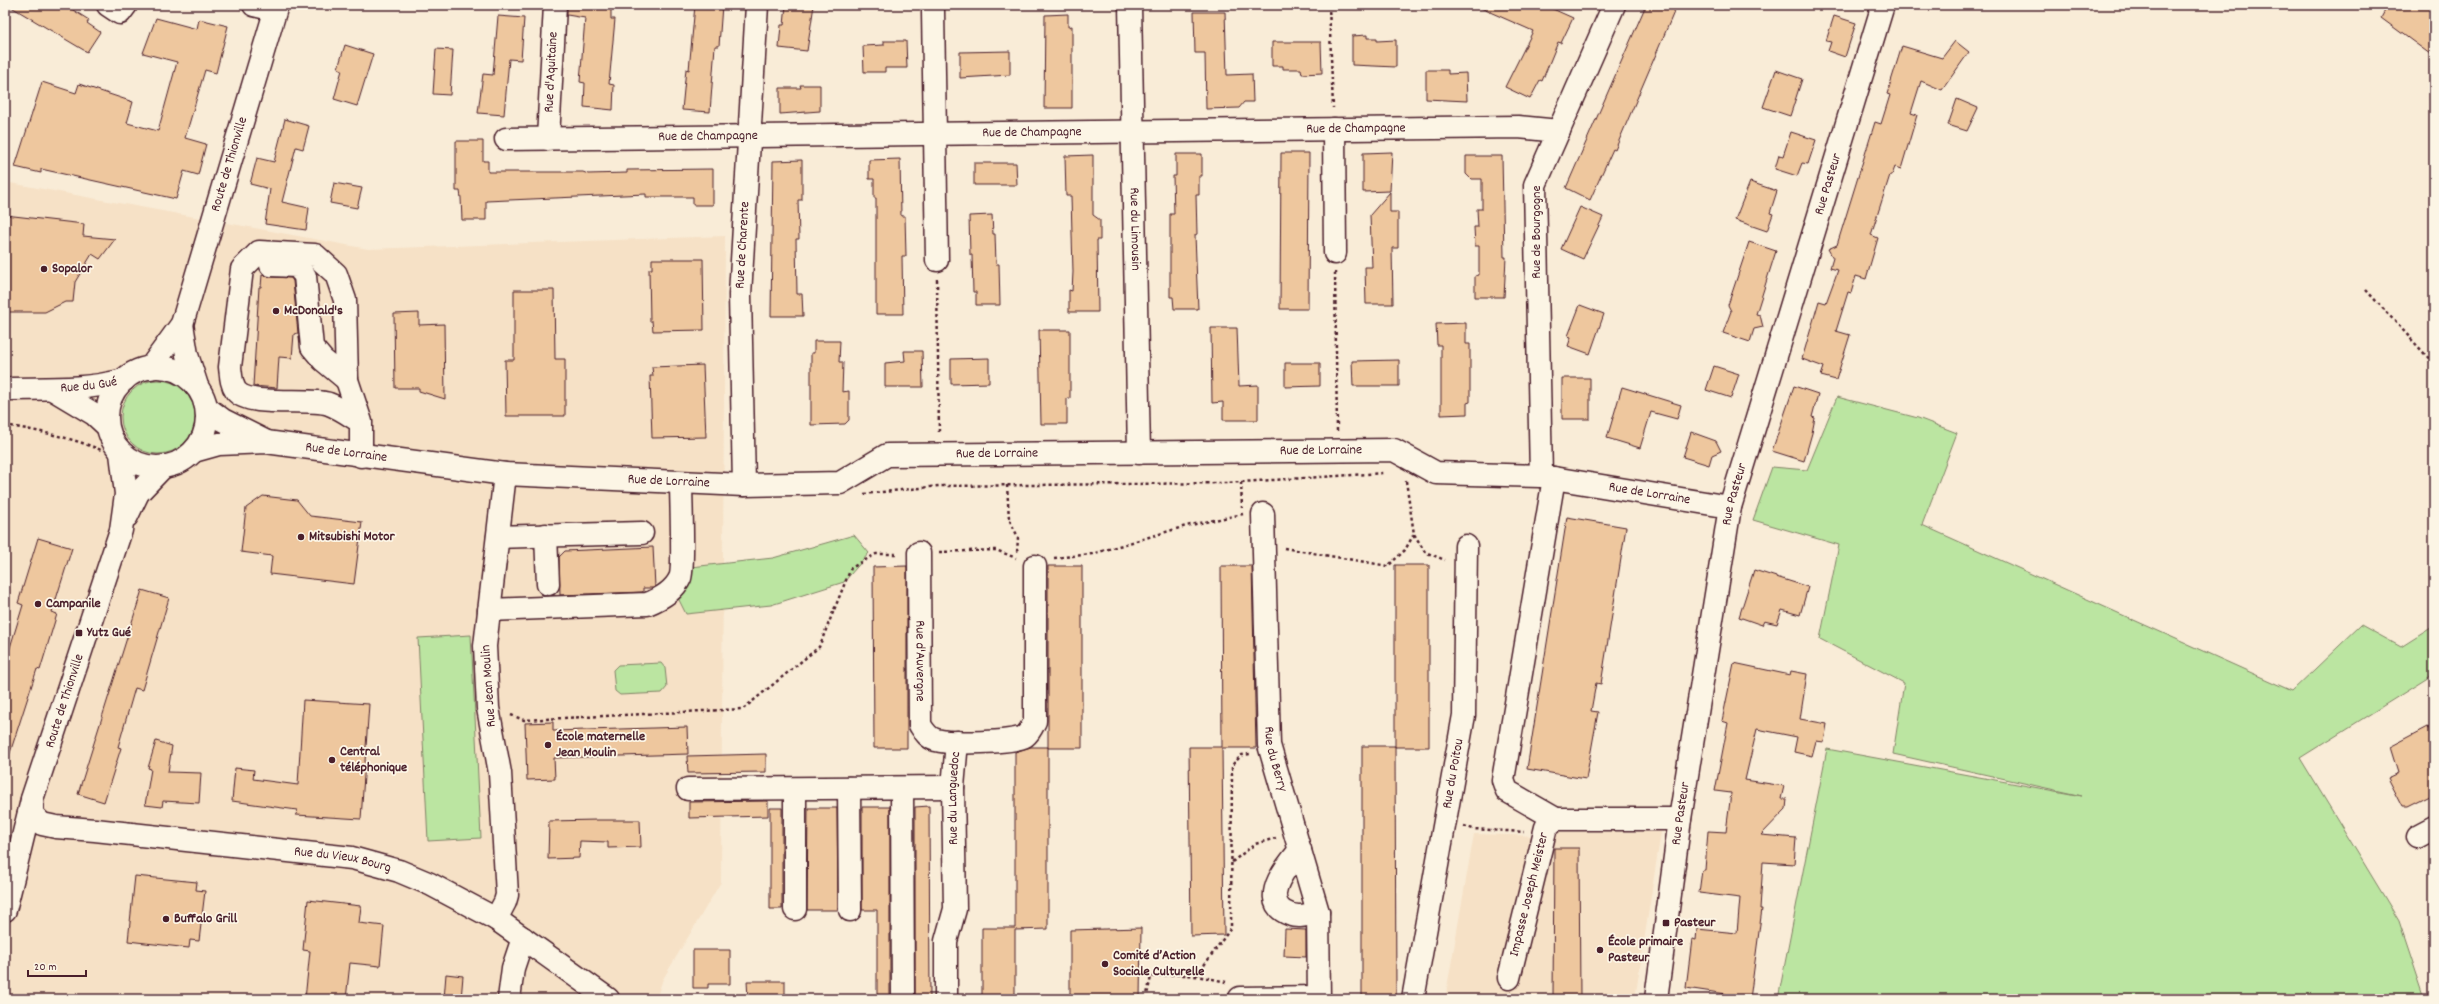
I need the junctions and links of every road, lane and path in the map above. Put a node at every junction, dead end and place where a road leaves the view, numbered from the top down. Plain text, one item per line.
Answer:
1 (108, 5) edge
2 (126, 5) edge
3 (254, 5) edge
4 (555, 5) edge
5 (757, 5) edge
6 (1130, 5) edge
7 (1329, 5) edge
8 (1883, 5) edge
9 (1611, 6) edge
10 (276, 8) edge
11 (933, 11) dead end
12 (1334, 129) junction
13 (1559, 131) junction
14 (1133, 132) junction
15 (935, 134) junction
16 (748, 136) junction
17 (548, 139) junction
18 (506, 140) dead end
19 (1335, 253) joint
20 (937, 260) joint
21 (2366, 290) dead end
22 (182, 324) junction
23 (2434, 364) edge
24 (150, 368) junction
25 (124, 380) junction
26 (347, 380) junction
27 (197, 386) junction
28 (5, 389) edge
29 (54, 390) junction
30 (262, 400) junction
31 (328, 403) junction
32 (206, 408) junction
33 (361, 422) junction
34 (5, 424) edge
35 (107, 426) junction
36 (266, 442) junction
37 (194, 451) junction
38 (1338, 451) junction
39 (1139, 453) junction
40 (113, 454) junction
41 (939, 455) junction
42 (361, 456) junction
43 (162, 468) junction
44 (1390, 472) dead end
45 (505, 474) junction
46 (1405, 475) dead end
47 (1547, 477) junction
48 (681, 483) junction
49 (840, 483) junction
50 (744, 485) junction
51 (1007, 485) junction
52 (1730, 507) junction
53 (1253, 514) joint
54 (120, 530) junction
55 (642, 533) dead end
56 (1414, 534) junction
57 (546, 535) junction
58 (498, 537) junction
59 (1264, 546) junction
60 (1466, 546) joint
61 (919, 553) junction
62 (1026, 562) junction
63 (548, 584) dead end
64 (489, 610) junction
65 (488, 708) junction
66 (957, 742) junction
67 (1271, 751) junction
68 (849, 788) junction
69 (902, 788) junction
70 (953, 788) junction
71 (688, 789) dead end
72 (795, 789) junction
73 (32, 799) junction
74 (1445, 819) junction
75 (1680, 819) junction
76 (42, 824) joint
77 (1550, 826) junction
78 (1297, 841) junction
79 (1231, 862) junction
80 (5, 910) edge
81 (795, 910) dead end
82 (850, 910) dead end
83 (1318, 912) junction
84 (496, 919) junction
85 (523, 938) junction
86 (1197, 975) junction
87 (1509, 978) dead end
88 (1240, 998) edge
89 (1319, 998) edge
90 (509, 999) edge
91 (608, 999) edge
92 (903, 999) edge
93 (946, 999) edge
94 (1146, 999) edge
95 (1413, 999) edge
96 (1656, 999) edge

1 - 2 street
3 - 10 street
4 - 17 street, Rue d'Aquitaine
5 - 16 street, Rue de Charente
6 - 14 street, Rue du Limousin
7 - 12 path
8 - 52 street, Rue Pasteur
9 - 13 street, Rue de Bourgogne
10 - 22 street, Route de Thionville
11 - 15 street
12 - 13 street, Rue de Champagne
12 - 14 street, Rue de Champagne
12 - 19 street
13 - 47 street, Rue de Bourgogne
14 - 15 street, Rue de Champagne
14 - 39 street, Rue du Limousin
15 - 16 street, Rue de Champagne
15 - 20 street
16 - 17 street, Rue de Champagne
16 - 50 street, Rue de Charente
17 - 18 street, Rue de Champagne
19 - 38 path
20 - 41 path
21 - 23 path
22 - 24 street, Route de Thionville
22 - 27 street, Route de Thionville
24 - 25 street
24 - 27 street
25 - 29 street, Rue du Gué
25 - 35 street
26 - 30 street
26 - 30 street
26 - 31 street
26 - 33 street
27 - 32 street
28 - 29 street, Rue du Gué
29 - 35 street, Rue du Gué
30 - 31 street
31 - 33 street
32 - 36 street, Rue de Lorraine
32 - 37 street
33 - 42 street
34 - 40 path
35 - 40 street
36 - 37 street, Rue de Lorraine
36 - 42 street, Rue de Lorraine
37 - 43 street
38 - 39 street, Rue de Lorraine
38 - 47 street, Rue de Lorraine
39 - 41 street, Rue de Lorraine
40 - 43 street
40 - 54 street, Route de Thionville
41 - 49 street, Rue de Lorraine
42 - 45 street, Rue de Lorraine
43 - 54 street, Route de Thionville
44 - 51 path
45 - 48 street, Rue de Lorraine
45 - 58 street, Rue Jean Moulin
46 - 56 path
47 - 52 street, Rue de Lorraine
47 - 77 street, Rue de Bourgogne
48 - 50 street, Rue de Lorraine
48 - 64 street
49 - 50 street, Rue de Lorraine
49 - 51 path
51 - 62 path
52 - 75 street, Rue Pasteur
53 - 59 street, Rue du Berry
53 - 62 path
54 - 73 street, Route de Thionville
55 - 57 street
56 - 59 path
56 - 60 path
57 - 58 street
57 - 63 street
58 - 64 street, Rue Jean Moulin
59 - 67 street, Rue du Berry
60 - 74 street, Rue du Poitou
61 - 62 path
61 - 65 path
61 - 66 street, Rue d'Auvergne
62 - 66 street, Rue du Languedoc
64 - 65 street, Rue Jean Moulin
65 - 84 street, Rue Jean Moulin
66 - 70 street, Rue du Languedoc
67 - 78 street, Rue du Berry
67 - 79 path
68 - 69 street
68 - 72 street
68 - 82 street
69 - 70 street
69 - 92 street
70 - 93 street, Rue du Languedoc
71 - 72 street
72 - 81 street
73 - 76 street, Route de Thionville
73 - 80 street
74 - 77 path
74 - 95 street, Rue du Poitou
75 - 77 street, Impasse Joseph Meister
75 - 96 street, Rue Pasteur
76 - 84 street, Rue du Vieux Bourg
77 - 87 street, Impasse Joseph Meister
78 - 79 path
78 - 83 street, Rue du Berry
78 - 83 street
79 - 86 path
83 - 89 street, Rue du Berry
84 - 85 street, Rue du Vieux Bourg
85 - 90 street
85 - 91 street, Rue du Vieux Bourg
86 - 88 path
86 - 94 path
88 - 89 street

